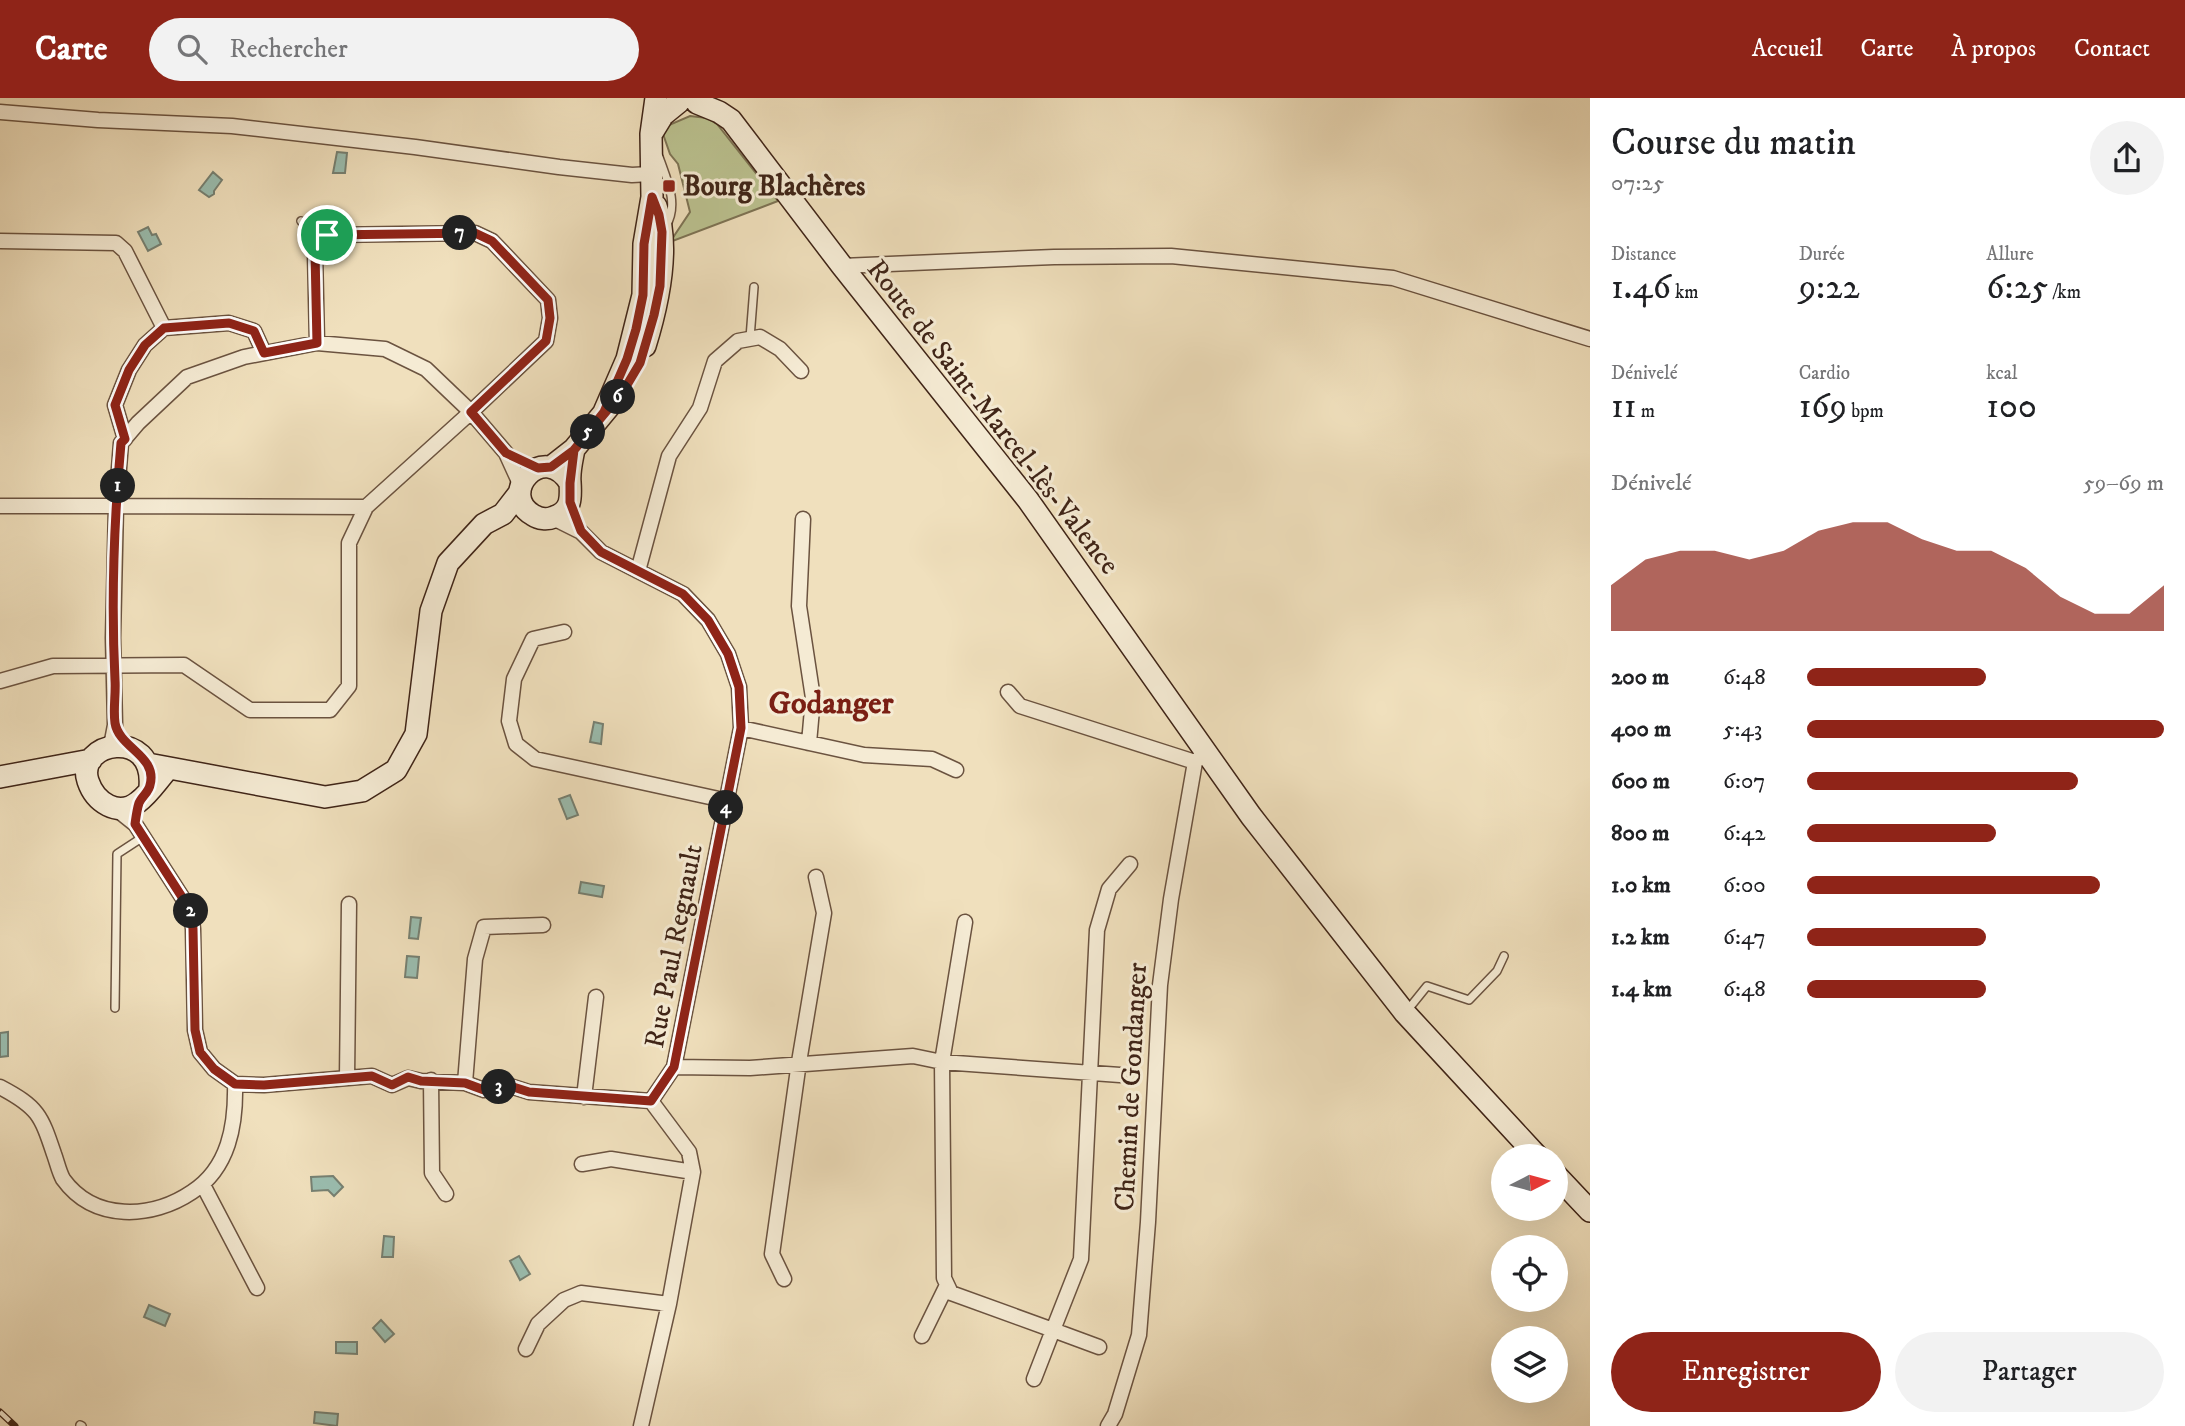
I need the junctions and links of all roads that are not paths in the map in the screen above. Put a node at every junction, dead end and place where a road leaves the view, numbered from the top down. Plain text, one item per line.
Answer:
1 (656, 98) edge
2 (726, 98) edge
3 (688, 100) edge
4 (0, 112) edge
5 (731, 120) junction
6 (651, 134) junction
7 (650, 174) junction
8 (652, 197) junction
9 (300, 221) dead end
10 (662, 232) junction
11 (318, 239) junction
12 (0, 241) edge
13 (842, 266) junction
14 (754, 287) dead end
15 (164, 328) junction
16 (750, 339) junction
17 (1590, 339) edge
18 (317, 343) junction
19 (264, 353) junction
20 (801, 371) dead end
21 (471, 412) junction
22 (604, 412) junction
23 (125, 439) junction
24 (574, 450) junction
25 (506, 453) junction
26 (544, 468) junction
27 (520, 489) junction
28 (570, 492) junction
29 (0, 506) edge
30 (116, 506) junction
31 (366, 507) junction
32 (530, 513) junction
33 (503, 514) junction
34 (553, 518) junction
35 (803, 519) dead end
36 (581, 531) junction
37 (638, 571) junction
38 (564, 632) dead end
39 (114, 665) junction
40 (0, 681) edge
41 (1008, 692) dead end
42 (741, 728) junction
43 (118, 739) junction
44 (808, 743) junction
45 (1200, 757) junction
46 (158, 767) junction
47 (89, 768) junction
48 (956, 770) dead end
49 (0, 777) edge
50 (145, 794) junction
51 (728, 801) junction
52 (115, 808) junction
53 (135, 824) junction
54 (143, 837) junction
55 (1130, 864) dead end
56 (816, 877) dead end
57 (349, 904) dead end
58 (965, 922) dead end
59 (543, 925) dead end
60 (1504, 956) dead end
61 (596, 997) dead end
62 (115, 1007) dead end
63 (1405, 1013) junction
64 (799, 1062) junction
65 (942, 1062) junction
66 (674, 1067) junction
67 (1090, 1072) junction
68 (1120, 1075) dead end
69 (347, 1078) junction
70 (431, 1080) junction
71 (465, 1083) junction
72 (235, 1084) junction
73 (0, 1087) edge
74 (584, 1097) junction
75 (651, 1101) junction
76 (1526, 1144) edge
77 (582, 1164) dead end
78 (693, 1172) junction
79 (203, 1185) junction
80 (1568, 1188) edge
81 (446, 1194) dead end
82 (1590, 1211) edge
83 (784, 1279) dead end
84 (947, 1285) junction
85 (257, 1288) dead end
86 (669, 1304) junction
87 (1053, 1330) junction
88 (922, 1336) dead end
89 (1099, 1347) dead end
90 (526, 1349) dead end
91 (1034, 1379) dead end
92 (641, 1426) edge
93 (1108, 1426) edge

1 - 6 street
2 - 5 street, Route de Saint-Marcel-lès-Valence
3 - 5 street, Route de Saint-Marcel-lès-Valence
3 - 6 street
4 - 7 street
5 - 13 street, Route de Saint-Marcel-lès-Valence
6 - 7 street
6 - 10 lane
7 - 8 street
8 - 10 street
8 - 22 street
9 - 11 lane
10 - 22 street
11 - 18 street
11 - 21 street
12 - 15 street
13 - 17 street
13 - 45 street, Route de Saint-Marcel-lès-Valence
14 - 16 lane
15 - 19 street
15 - 23 street
16 - 20 street
16 - 37 street
18 - 19 street
18 - 21 street
19 - 23 street
21 - 25 street
21 - 31 street
22 - 24 street
23 - 30 street
24 - 26 street
24 - 28 street
25 - 26 street
25 - 27 street
26 - 27 street
26 - 28 street
27 - 32 street
27 - 33 street
28 - 34 street
28 - 36 street, Rue Paul Regnault
29 - 30 street
30 - 31 street
30 - 39 street
31 - 39 street
32 - 33 street
32 - 34 street
33 - 46 street
34 - 36 street, Rue Paul Regnault
35 - 44 street
36 - 37 street, Rue Paul Regnault
37 - 42 street, Rue Paul Regnault
38 - 51 street
39 - 40 street
39 - 43 street
41 - 45 street
42 - 44 street
42 - 51 street, Rue Paul Regnault
43 - 46 street
43 - 47 street
44 - 48 street
45 - 63 street, Route de Saint-Marcel-lès-Valence
45 - 93 street, Chemin de Gondanger
46 - 50 street
47 - 49 street
47 - 52 street
50 - 52 street
50 - 53 street
51 - 66 street, Rue Paul Regnault
52 - 53 street
53 - 54 street
54 - 62 lane
54 - 72 street
55 - 67 street
56 - 64 street
57 - 69 street
58 - 65 street
59 - 71 street
60 - 63 lane
61 - 74 street
63 - 76 street, Route de Saint-Marcel-lès-Valence
64 - 65 street
64 - 66 street
64 - 83 street
65 - 67 street
65 - 84 street
66 - 75 street, Rue Paul Regnault
67 - 68 street
67 - 87 street
69 - 70 street
69 - 72 street
70 - 71 street
70 - 81 street
71 - 74 street
72 - 79 street
73 - 79 street
74 - 75 street
75 - 78 street
77 - 78 street
78 - 86 street
79 - 85 street
80 - 82 street
84 - 87 street
84 - 88 street
86 - 90 street
86 - 92 street
87 - 89 street
87 - 91 street

